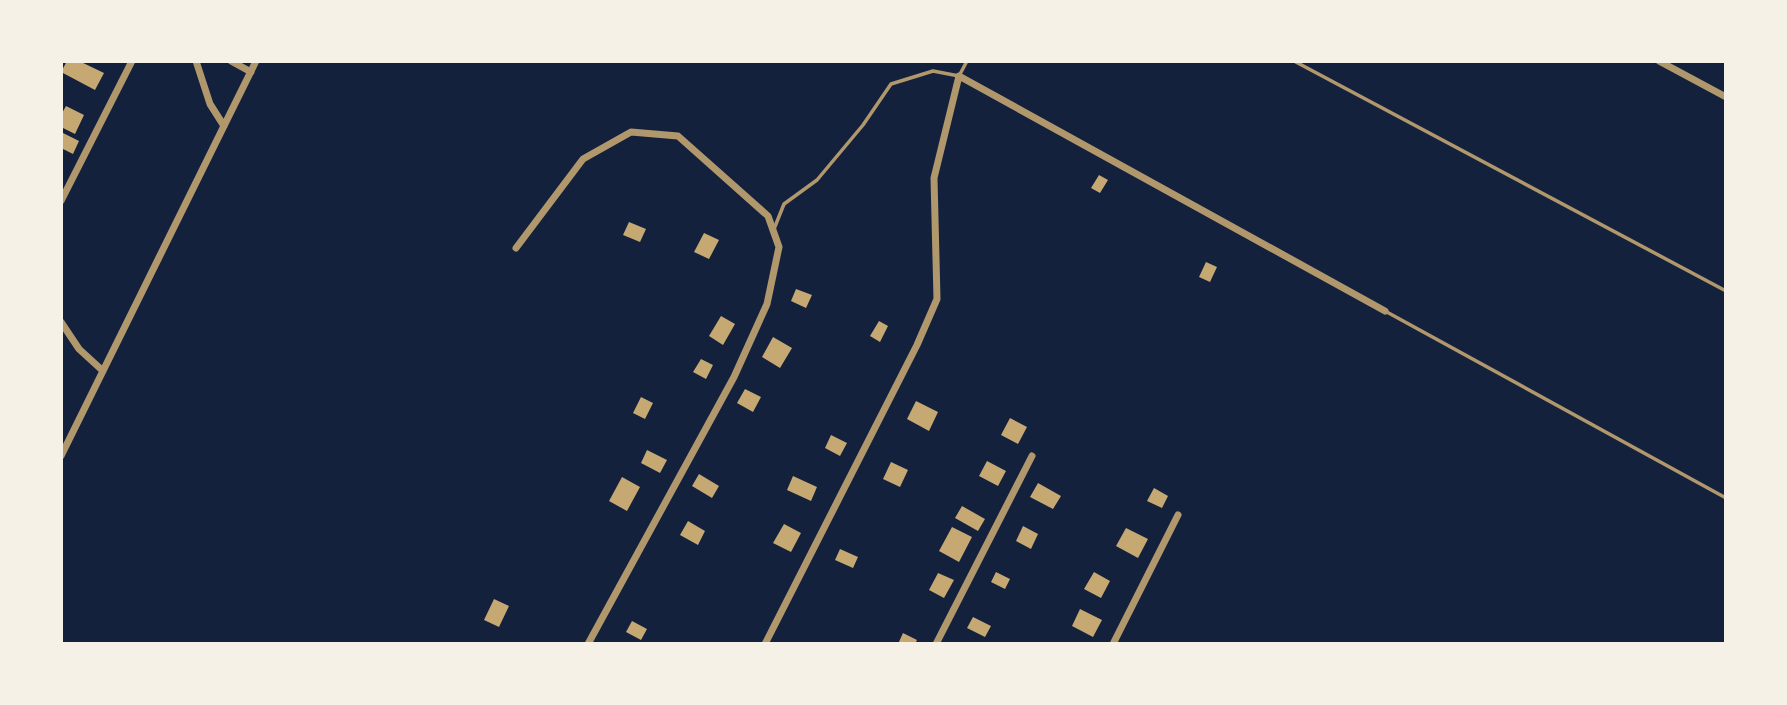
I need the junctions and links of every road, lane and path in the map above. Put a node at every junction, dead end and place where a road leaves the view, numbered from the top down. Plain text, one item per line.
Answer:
1 (132, 61) edge
2 (196, 61) edge
3 (230, 61) edge
4 (256, 61) edge
5 (967, 61) edge
6 (1294, 61) edge
7 (1659, 61) edge
8 (251, 72) junction
9 (959, 76) junction
10 (1726, 97) edge
11 (224, 126) junction
12 (61, 201) edge
13 (773, 231) junction
14 (516, 248) dead end
15 (1726, 291) edge
16 (1385, 311) joint
17 (61, 322) edge
18 (103, 371) junction
19 (61, 456) edge
20 (1032, 456) dead end
21 (1726, 498) edge
22 (1178, 515) dead end
23 (588, 644) edge
24 (765, 644) edge
25 (936, 644) edge
26 (1113, 644) edge

1 - 12 street
2 - 11 street
3 - 8 street
4 - 8 street
5 - 9 lane
6 - 15 lane
7 - 10 street
8 - 11 street
9 - 13 lane
9 - 16 street
9 - 24 street
11 - 18 street
13 - 14 street
13 - 23 street
16 - 21 lane
17 - 18 street
18 - 19 street
20 - 25 street
22 - 26 street

